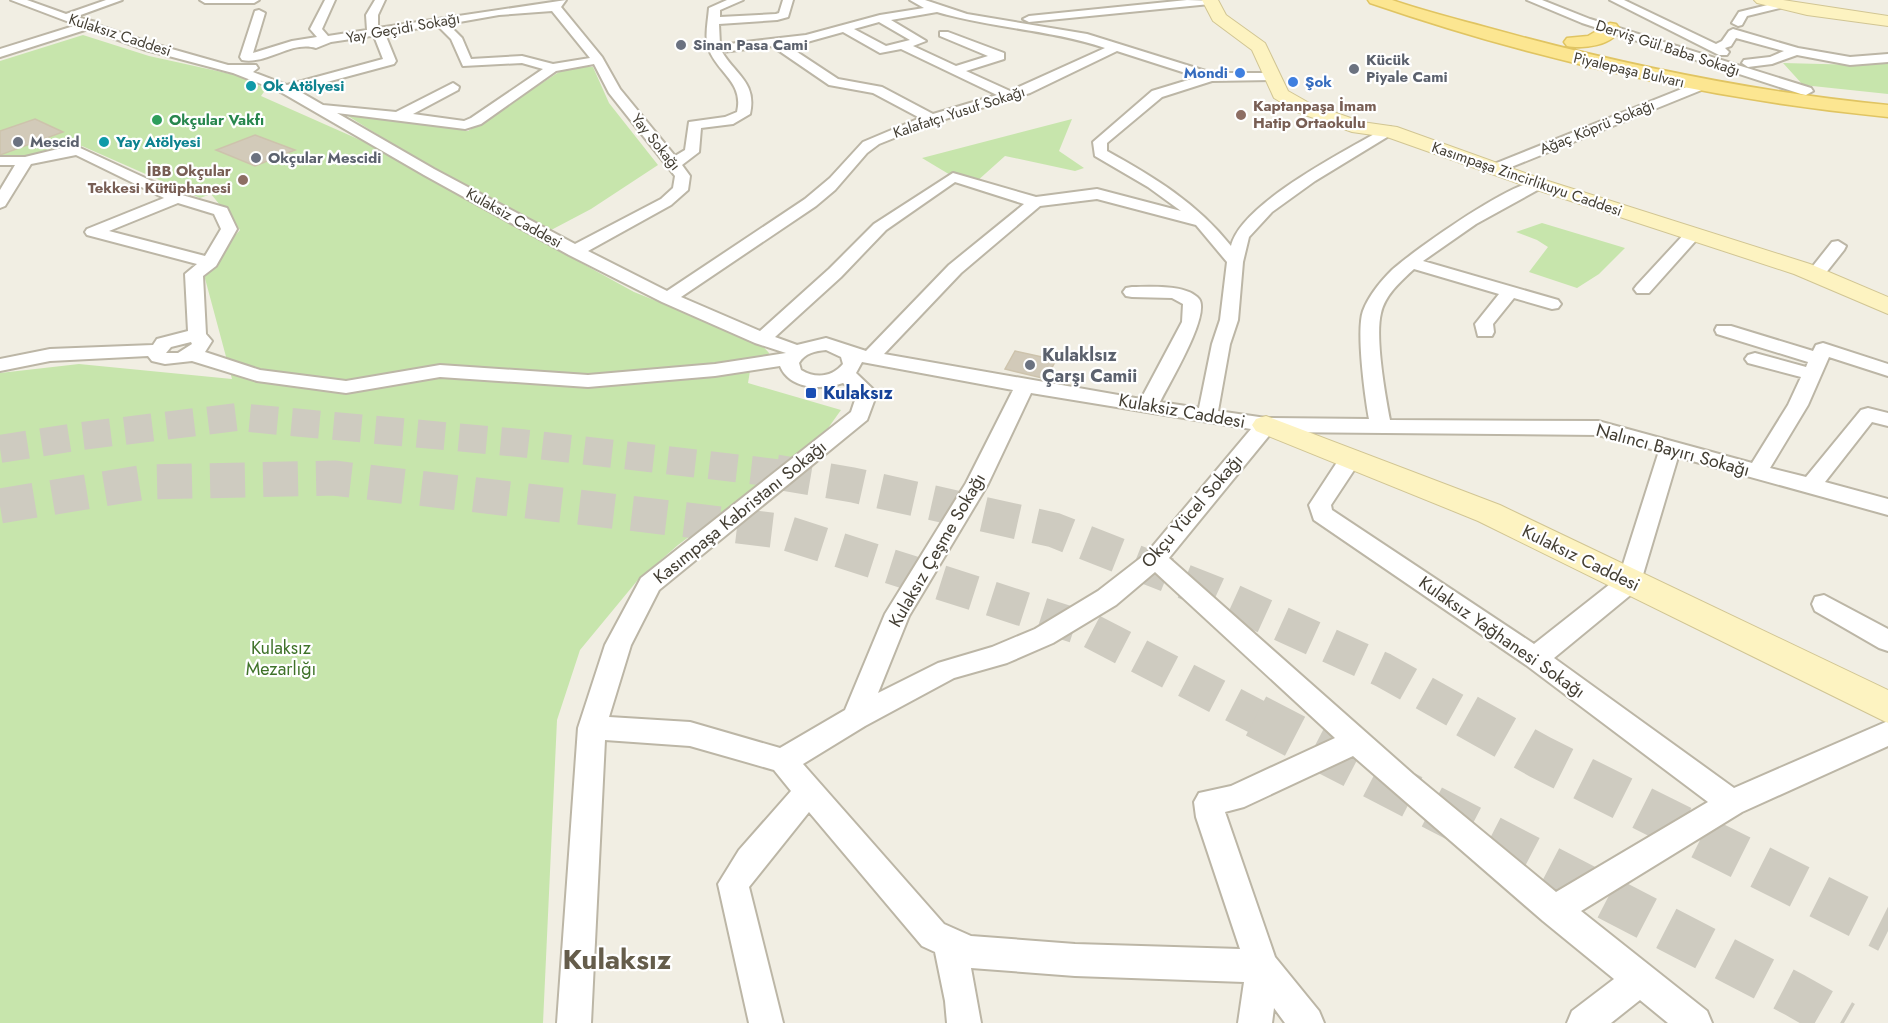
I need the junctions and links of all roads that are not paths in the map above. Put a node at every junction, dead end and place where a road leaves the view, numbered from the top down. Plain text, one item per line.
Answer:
1 (16, 0) edge
2 (57, 0) edge
3 (117, 0) edge
4 (205, 0) edge
5 (254, 0) edge
6 (330, 0) edge
7 (380, 0) edge
8 (505, 0) edge
9 (738, 0) edge
10 (788, 0) edge
11 (915, 0) edge
12 (964, 0) edge
13 (1210, 0) edge
14 (1376, 0) edge
15 (1430, 0) edge
16 (1532, 0) edge
17 (1615, 0) edge
18 (1762, 0) edge
19 (39, 2) edge
20 (558, 3) edge
21 (1780, 5) junction
22 (519, 10) junction
23 (941, 10) junction
24 (72, 14) junction
25 (260, 14) dead end
26 (966, 16) junction
27 (880, 18) junction
28 (714, 21) junction
29 (1888, 21) edge
30 (440, 22) junction
31 (93, 24) junction
32 (1009, 24) junction
33 (843, 27) junction
34 (1610, 28) junction
35 (1736, 28) junction
36 (376, 33) junction
37 (944, 34) junction
38 (326, 41) junction
39 (920, 41) junction
40 (1573, 42) junction
41 (777, 44) junction
42 (903, 46) junction
43 (1116, 47) junction
44 (714, 49) junction
45 (1715, 49) junction
46 (1796, 51) junction
47 (0, 53) edge
48 (1888, 58) edge
49 (598, 60) junction
50 (246, 62) junction
51 (552, 68) junction
52 (1747, 68) junction
53 (957, 70) junction
54 (1272, 76) junction
55 (1211, 77) junction
56 (1699, 86) junction
57 (453, 87) dead end
58 (285, 88) junction
59 (1806, 91) junction
60 (1009, 96) junction
61 (1777, 99) junction
62 (1888, 101) edge
63 (317, 107) junction
64 (1888, 111) edge
65 (398, 117) junction
66 (932, 119) junction
67 (1888, 120) edge
68 (1390, 131) junction
69 (0, 161) edge
70 (25, 161) junction
71 (674, 163) junction
72 (1494, 169) junction
73 (1538, 184) junction
74 (177, 198) junction
75 (1035, 202) junction
76 (0, 203) edge
77 (1203, 222) junction
78 (1693, 234) junction
79 (1838, 246) dead end
80 (575, 251) junction
81 (210, 262) junction
82 (1235, 262) junction
83 (1412, 263) junction
84 (1815, 275) junction
85 (1643, 289) dead end
86 (1132, 292) dead end
87 (1510, 292) junction
88 (668, 298) junction
89 (1552, 304) dead end
90 (1888, 306) edge
91 (1724, 330) dead end
92 (1485, 332) dead end
93 (762, 339) junction
94 (194, 345) junction
95 (795, 354) junction
96 (871, 357) junction
97 (1755, 359) dead end
98 (848, 364) junction
99 (0, 365) edge
100 (1815, 367) junction
101 (1888, 370) edge
102 (1025, 386) junction
103 (1148, 405) junction
104 (1207, 417) junction
105 (1888, 420) edge
106 (1266, 425) junction
107 (1381, 426) junction
108 (1337, 445) junction
109 (1670, 449) junction
110 (1757, 472) junction
111 (1810, 486) junction
112 (1888, 507) edge
113 (1155, 559) junction
114 (1630, 582) junction
115 (1824, 604) dead end
116 (1888, 641) edge
117 (1534, 658) junction
118 (1885, 714) edge
119 (855, 718) junction
120 (592, 728) junction
121 (1357, 741) junction
122 (783, 760) junction
123 (810, 790) junction
124 (1732, 803) junction
125 (1554, 910) junction
126 (949, 942) junction
127 (1262, 967) junction
128 (1640, 979) junction
129 (574, 1023) edge
130 (766, 1023) edge
131 (964, 1023) edge
132 (1256, 1023) edge
133 (1306, 1023) edge
134 (1584, 1023) edge
135 (1695, 1023) edge

1 - 31 street, Kulaksız Caddesi
2 - 19 street
3 - 24 street
4 - 5 street
6 - 38 street
7 - 36 street
8 - 22 street
9 - 28 street
10 - 28 street
11 - 23 street
12 - 23 street
13 - 32 street
13 - 54 street, Kasımpaşa Zincirlikuyu Caddesi
14 - 56 main road, Piyalepaşa Bulvarı
15 - 40 main road, Piyalepaşa Bulvarı
16 - 34 street, Derviş Gül Baba Sokağı
17 - 45 street
18 - 21 street
19 - 24 street, Kulaksız Caddesi
20 - 22 street, Yay Geçidi Sokağı
20 - 49 street, Yay Sokağı
21 - 29 street
21 - 35 street
22 - 30 street, Yay Geçidi Sokağı
23 - 26 street
23 - 27 street
24 - 31 street, Kulaksız Caddesi
25 - 50 street
26 - 32 street
26 - 37 street
27 - 33 street
27 - 39 street
28 - 44 street
30 - 36 street, Yay Geçidi Sokağı
30 - 51 street
31 - 47 street
31 - 50 street, Kulaksız Caddesi
31 - 50 street, Kulaksız Caddesi
32 - 43 street
33 - 41 street
33 - 42 street
34 - 40 main road
34 - 52 street, Derviş Gül Baba Sokağı
35 - 45 street
35 - 46 street
36 - 38 street, Yay Geçidi Sokağı
36 - 58 street
37 - 39 street
37 - 53 street
38 - 50 street, Yay Geçidi Sokağı
39 - 42 street
40 - 59 main road, Piyalepaşa Bulvarı
41 - 44 street
41 - 66 street
42 - 53 street
43 - 55 street
43 - 60 street, Kalafatçı Yusuf Sokağı
44 - 71 street
45 - 52 street
46 - 48 street
46 - 52 street
49 - 51 street
49 - 71 street, Yay Sokağı
50 - 58 street, Kulaksiz Caddesi
50 - 58 street, Kulaksız Caddesi
51 - 65 street
52 - 59 street, Derviş Gül Baba Sokağı
53 - 60 street
54 - 55 street
54 - 68 street, Kasımpaşa Zincirlikuyu Caddesi
55 - 77 street
56 - 61 main road, Piyalepaşa Bulvarı
56 - 72 street, Ağaç Köprü Sokağı
57 - 65 street
58 - 63 street, Kulaksiz Caddesi
59 - 62 main road, Piyalepaşa Bulvarı
60 - 66 street, Kalafatçı Yusuf Sokağı
61 - 64 main road, Piyalepaşa Bulvarı
61 - 67 main road
63 - 65 street
63 - 80 street, Kulaksiz Caddesi
66 - 88 street, Kalafatçı Yusuf Sokağı
68 - 72 street, Kasımpaşa Zincirlikuyu Caddesi
68 - 82 street
69 - 70 street
70 - 74 street
70 - 76 street
71 - 80 street, Yay Sokağı
72 - 73 street, Kasımpaşa Zincirlikuyu Caddesi
73 - 78 street, Kasımpaşa Zincirlikuyu Caddesi
73 - 83 street
74 - 81 street
74 - 81 street
75 - 77 street
75 - 93 street
75 - 96 street
77 - 82 street
78 - 84 street, Kasımpaşa Zincirlikuyu Caddesi
78 - 85 street
79 - 84 street
80 - 88 street, Kulaksiz Caddesi
81 - 94 street
82 - 104 street
83 - 87 street
83 - 107 street
84 - 90 street, Kasımpaşa Zincirlikuyu Caddesi
86 - 103 street
87 - 89 street
87 - 92 street
88 - 93 street, Kulaksiz Caddesi
91 - 100 street
93 - 95 street, Kulaksiz Caddesi
94 - 95 street
94 - 99 street
95 - 98 street
95 - 98 street
96 - 98 street, Kulaksiz Caddesi
96 - 102 street, Kulaksiz Caddesi
97 - 100 street
98 - 120 street, Kasımpaşa Kabristanı Sokağı
100 - 101 street
100 - 110 street
102 - 103 street, Kulaksiz Caddesi
102 - 119 street, Kulaksız Çeşme Sokağı
103 - 104 street, Kulaksiz Caddesi
104 - 106 street, Kulaksiz Caddesi
105 - 111 street
106 - 108 street, Kulaksız Caddesi
106 - 113 street, Okçu Yücel Sokağı
107 - 108 street, Nalıncı Bayırı Sokağı
107 - 109 street, Nalıncı Bayırı Sokağı
108 - 114 street, Kulaksız Caddesi
108 - 117 street, Kulaksız Yağhanesi Sokağı
109 - 110 street, Nalıncı Bayırı Sokağı
109 - 114 street
110 - 111 street, Nalıncı Bayırı Sokağı
111 - 112 street, Nalıncı Bayırı Sokağı
113 - 119 street, Okçu Yücel Sokağı
113 - 121 street
114 - 117 street
114 - 118 street, Kulaksız Caddesi
115 - 116 street
117 - 124 street, Kulaksız Yağhanesi Sokağı
118 - 124 street
119 - 122 street, Okçu Yücel Sokağı
120 - 122 street
120 - 129 street, Kasımpaşa Kabristanı Sokağı
121 - 125 street
121 - 127 street
122 - 123 street
123 - 126 street
123 - 130 street
124 - 125 street
125 - 128 street
126 - 127 street
126 - 131 street
127 - 132 street
127 - 133 street
128 - 134 street
128 - 135 street

